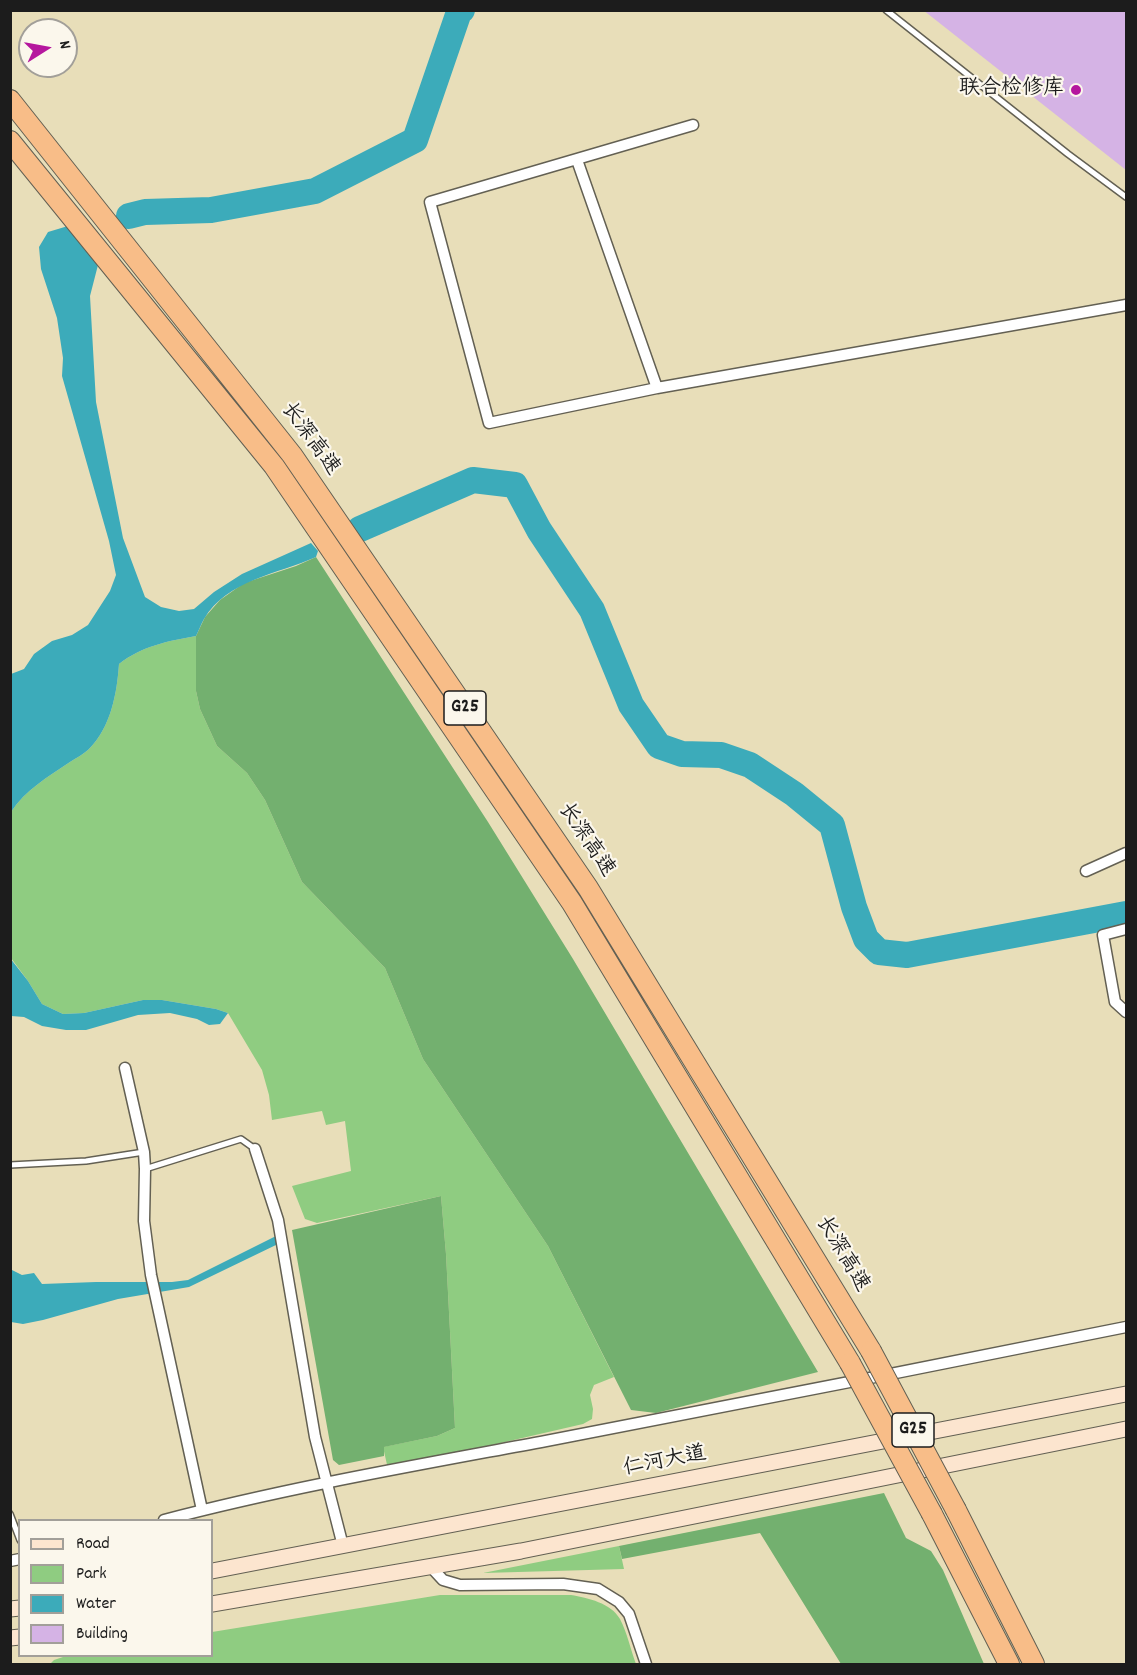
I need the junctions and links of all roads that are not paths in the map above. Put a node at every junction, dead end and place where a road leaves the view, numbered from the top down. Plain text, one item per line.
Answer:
1 (886, 10) edge
2 (10, 99) edge
3 (693, 125) dead end
4 (10, 141) edge
5 (577, 160) junction
6 (1126, 197) edge
7 (1126, 305) edge
8 (657, 388) junction
9 (1126, 853) edge
10 (1086, 871) dead end
11 (1126, 929) edge
12 (1126, 1012) edge
13 (126, 1068) dead end
14 (255, 1149) joint
15 (144, 1152) junction
16 (10, 1165) edge
17 (145, 1169) junction
18 (1126, 1326) edge
19 (1126, 1394) edge
20 (1126, 1429) edge
21 (327, 1483) junction
22 (202, 1510) junction
23 (10, 1514) edge
24 (171, 1519) edge
25 (18, 1535) edge
26 (343, 1546) junction
27 (431, 1567) junction
28 (213, 1571) edge
29 (213, 1604) edge
30 (646, 1665) edge
31 (1009, 1665) edge
32 (1034, 1665) edge

1 - 6 lane
2 - 32 highway, 长深高速 / G25, bridge
3 - 5 street
4 - 31 highway, 长深高速 / G25, bridge
5 - 8 street
5 - 8 street
7 - 8 street
9 - 10 street
11 - 12 street
13 - 15 street
14 - 17 lane
14 - 21 street
15 - 16 lane
15 - 17 street
17 - 22 street
18 - 21 street
19 - 26 main road, 仁河大道
20 - 27 main road
21 - 22 street
21 - 26 street
22 - 24 street
23 - 25 lane
26 - 28 main road, 仁河大道
27 - 29 main road
27 - 30 street

